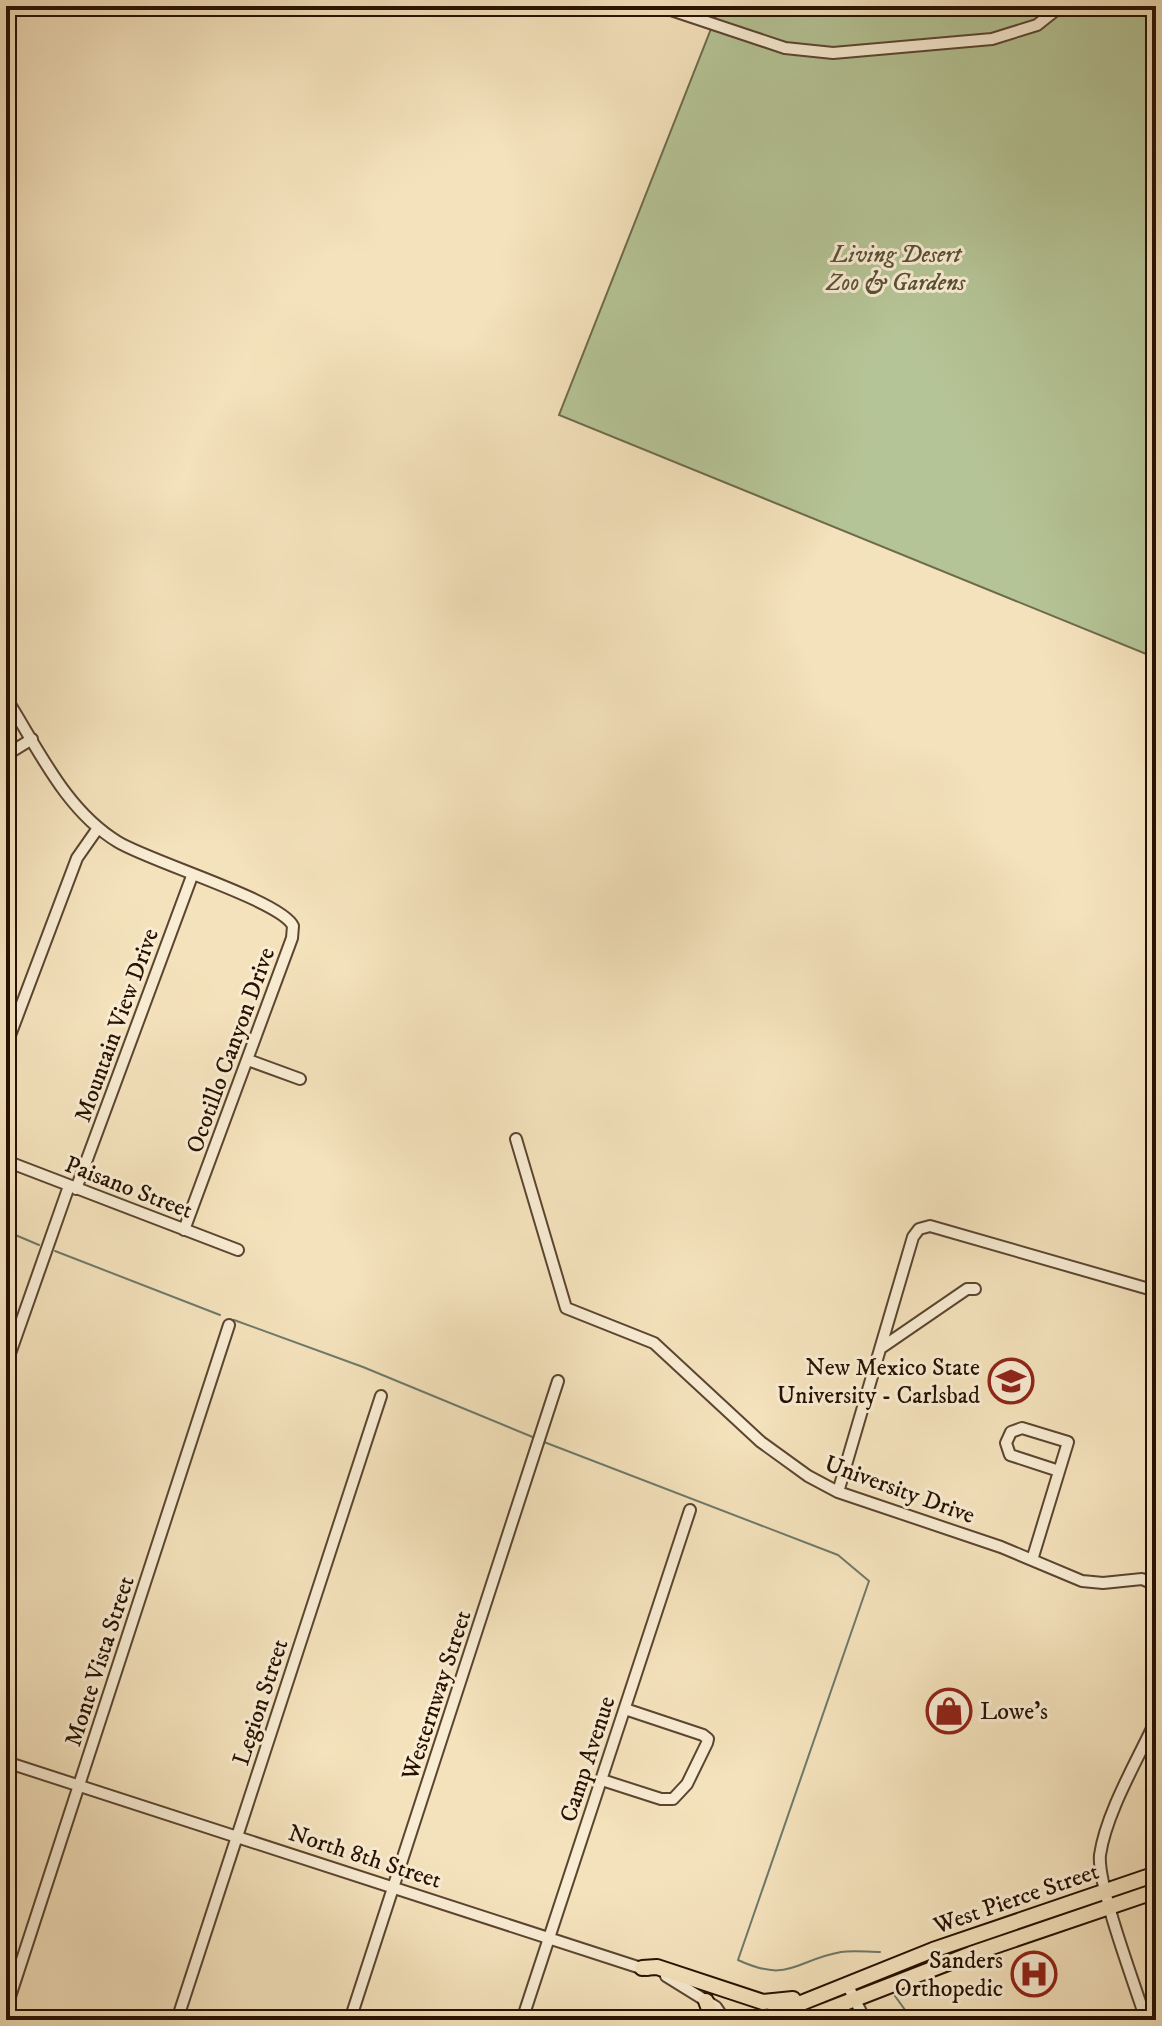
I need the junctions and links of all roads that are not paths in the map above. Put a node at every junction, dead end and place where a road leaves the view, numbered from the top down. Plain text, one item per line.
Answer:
1 (659, 6) edge
2 (1061, 6) edge
3 (6, 698) edge
4 (32, 739) junction
5 (6, 755) edge
6 (98, 828) junction
7 (192, 876) junction
8 (6, 1046) edge
9 (248, 1060) junction
10 (300, 1079) dead end
11 (516, 1139) dead end
12 (6, 1161) edge
13 (73, 1187) junction
14 (184, 1230) junction
15 (238, 1250) dead end
16 (975, 1289) dead end
17 (1156, 1291) edge
18 (229, 1325) dead end
19 (881, 1348) junction
20 (6, 1365) edge
21 (558, 1381) dead end
22 (381, 1396) dead end
23 (1059, 1471) junction
24 (838, 1492) junction
25 (690, 1510) dead end
26 (1032, 1560) junction
27 (1156, 1584) edge
28 (625, 1709) junction
29 (1156, 1720) edge
30 (6, 1762) edge
31 (602, 1780) junction
32 (80, 1786) junction
33 (237, 1836) junction
34 (1156, 1874) edge
35 (394, 1887) junction
36 (1104, 1890) junction
37 (1156, 1891) edge
38 (1111, 1905) junction
39 (550, 1937) junction
40 (642, 1968) junction
41 (850, 1991) junction
42 (813, 1997) junction
43 (706, 2001) junction
44 (6, 2009) edge
45 (177, 2020) edge
46 (350, 2020) edge
47 (522, 2020) edge
48 (715, 2020) edge
49 (725, 2020) edge
50 (759, 2020) edge
51 (801, 2020) edge
52 (865, 2020) edge
53 (1146, 2020) edge

1 - 2 street
3 - 4 street, Ocotillo Canyon Drive
4 - 5 street
4 - 6 street, Ocotillo Canyon Drive
6 - 7 street, Ocotillo Canyon Drive
6 - 8 street
7 - 9 street, Ocotillo Canyon Drive
7 - 13 street, Mountain View Drive
9 - 10 street
9 - 14 street, Ocotillo Canyon Drive
11 - 24 street, University Drive
12 - 13 street, Paisano Street
13 - 14 street, Paisano Street
13 - 20 street, Mountain View Drive
14 - 15 street, Paisano Street
16 - 19 street
17 - 19 street
18 - 32 street, Monte Vista Street
19 - 24 street
21 - 35 street, Westernway Street
22 - 33 street, Legion Street
23 - 23 street
23 - 26 street
24 - 26 street, University Drive
25 - 28 street, Camp Avenue
26 - 27 street, University Drive
28 - 31 street, Camp Avenue
28 - 31 street
29 - 36 street
30 - 32 street, North 8th Street
31 - 39 street, Camp Avenue
32 - 33 street, North 8th Street
32 - 44 street, Monte Vista Street
33 - 35 street, North 8th Street
33 - 45 street, Legion Street
34 - 36 highway, West Pierce Street
35 - 39 street, North 8th Street
35 - 46 street, Westernway Street
36 - 38 street
36 - 41 highway, West Pierce Street
37 - 38 highway, West Pierce Street
38 - 41 highway, West Pierce Street
38 - 53 street
39 - 40 street, North 8th Street
39 - 47 street, Camp Avenue
40 - 42 highway
40 - 43 street, North 8th Street
41 - 42 highway, West Pierce Street
41 - 51 highway, West Pierce Street
41 - 52 street
42 - 50 highway, West Pierce Street
43 - 48 highway
43 - 49 street, North 8th Street

